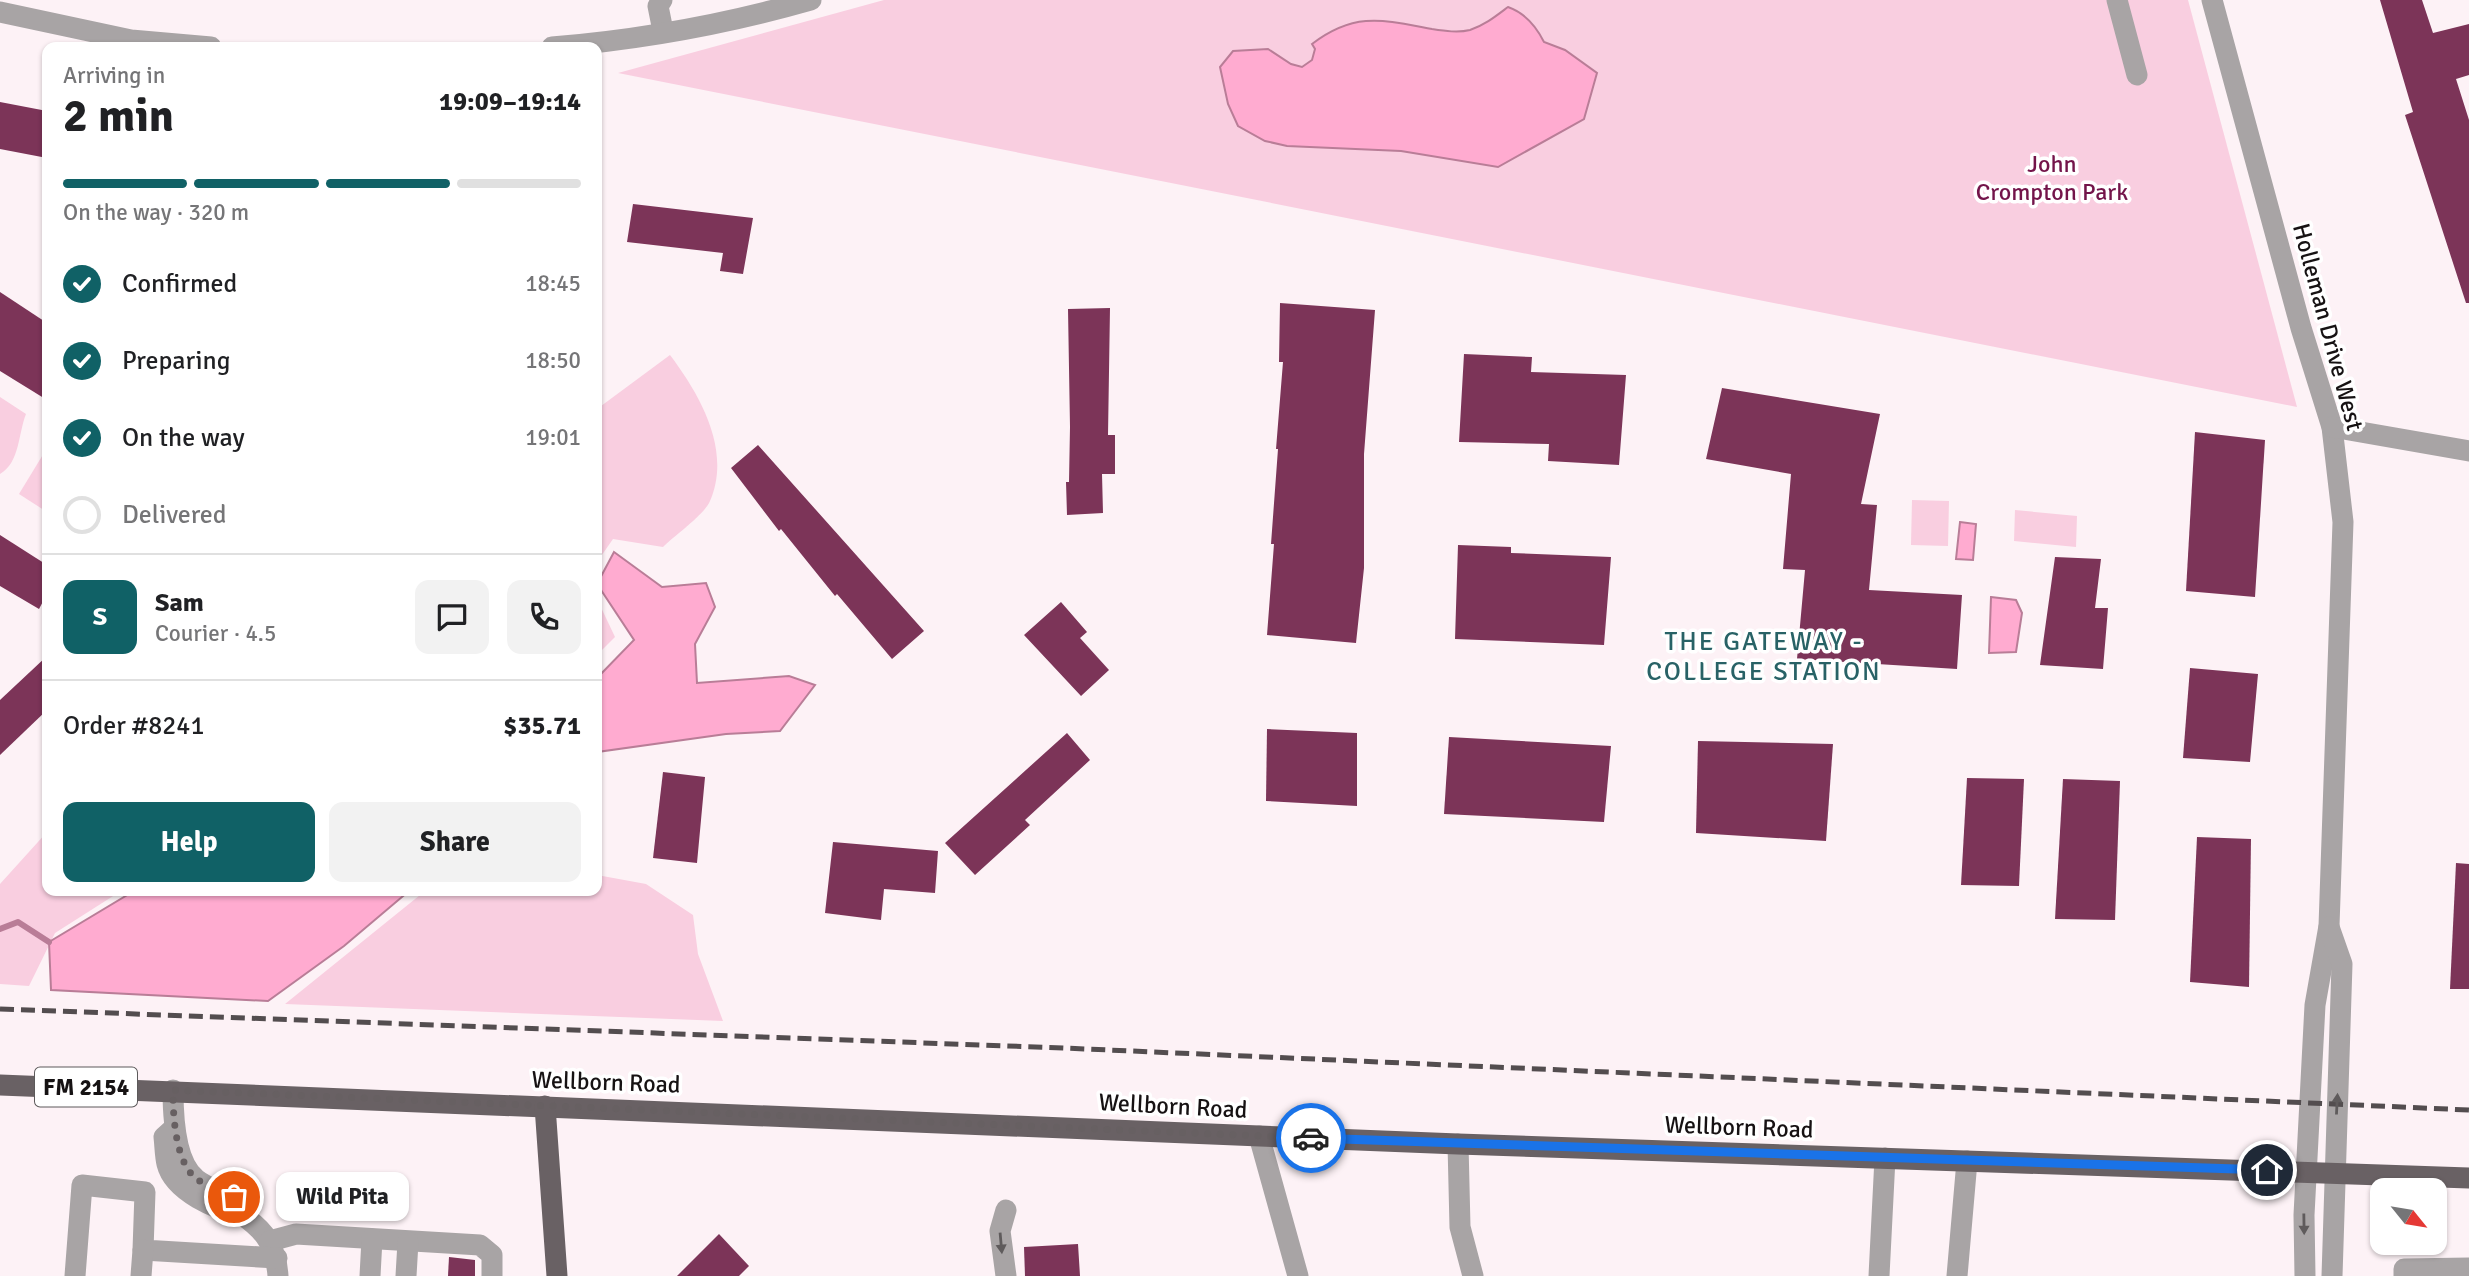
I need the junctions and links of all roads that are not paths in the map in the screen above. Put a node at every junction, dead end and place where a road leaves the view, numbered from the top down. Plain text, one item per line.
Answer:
1 (811, 0) edge
2 (2117, 0) edge
3 (2212, 0) edge
4 (656, 2) edge
5 (0, 12) edge
6 (663, 31) junction
7 (154, 42) edge
8 (602, 43) edge
9 (2137, 75) dead end
10 (2332, 426) junction
11 (2469, 451) edge
12 (2329, 926) junction
13 (0, 1085) edge
14 (173, 1090) junction
15 (545, 1105) junction
16 (1259, 1136) junction
17 (1458, 1144) junction
18 (1885, 1158) junction
19 (1967, 1161) junction
20 (2305, 1171) junction
21 (2333, 1172) junction
22 (2469, 1178) edge
23 (1006, 1210) dead end
24 (372, 1239) junction
25 (408, 1242) junction
26 (143, 1250) junction
27 (486, 1250) junction
28 (275, 1258) edge
29 (2469, 1268) edge
30 (75, 1276) edge
31 (141, 1276) edge
32 (370, 1276) edge
33 (406, 1276) edge
34 (484, 1276) edge
35 (492, 1276) edge
36 (556, 1276) edge
37 (1006, 1276) edge
38 (1298, 1276) edge
39 (1473, 1276) edge
40 (1879, 1276) edge
41 (1957, 1276) edge
42 (2305, 1276) edge
43 (2332, 1276) edge
44 (2404, 1276) edge

1 - 6 street
2 - 9 street
3 - 10 street, Holleman Drive West
4 - 6 street
5 - 7 street
6 - 8 street
10 - 11 street
10 - 12 street, Holleman Drive West
12 - 20 street, Holleman Drive West
21 -> 12 street, Holleman Drive West
13 - 14 main road, Wellborn Road / FM 2154
14 - 15 main road, Wellborn Road / FM 2154
14 - 28 street
15 - 16 main road, Wellborn Road / FM 2154
15 - 36 main road
16 - 17 main road, Wellborn Road / FM 2154
16 - 38 street
17 - 18 main road, Wellborn Road / FM 2154
17 - 39 street
18 - 19 main road, Wellborn Road / FM 2154
18 - 40 street
19 - 20 main road, Wellborn Road / FM 2154
19 - 41 street
20 - 21 main road, Wellborn Road / FM 2154
20 -> 42 street, Holleman Drive West
21 - 22 main road, Wellborn Road / FM 2154
21 - 43 street, Holleman Drive West
23 -> 37 street
24 - 25 street
24 - 28 street
24 - 32 street
25 - 27 street
25 - 33 street
26 - 28 street
26 - 30 street
26 - 31 street
27 - 34 street
27 - 35 street
29 - 44 street

